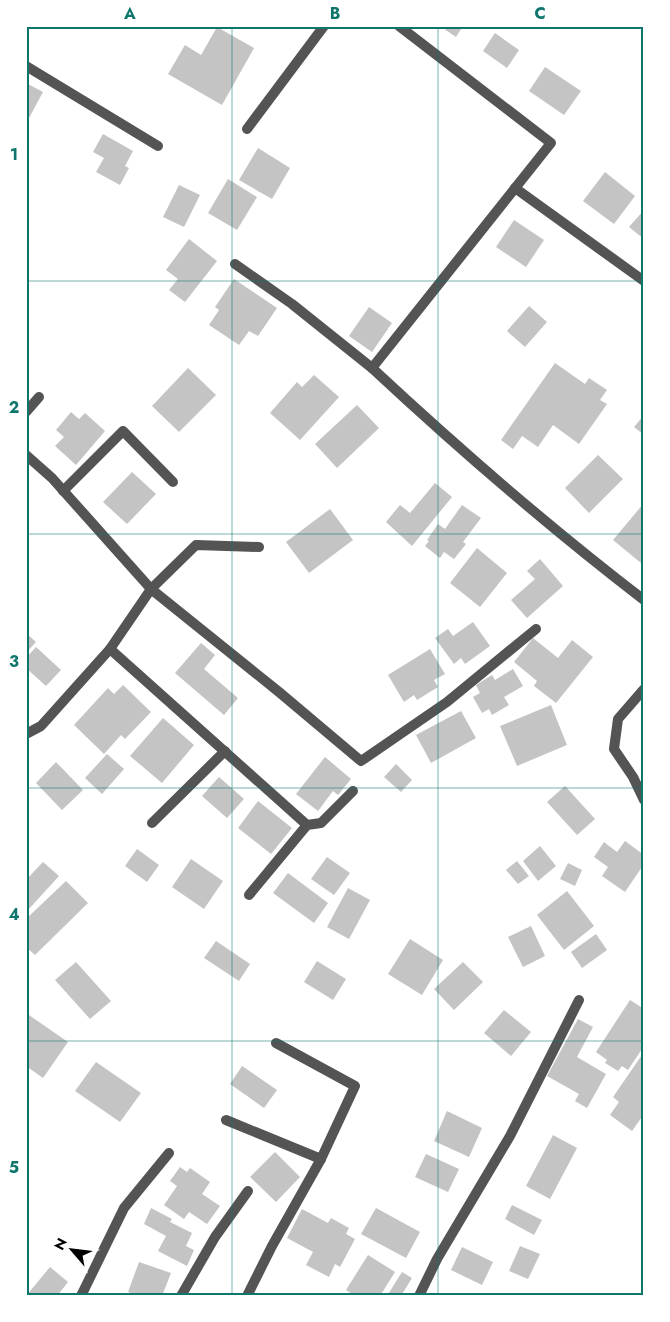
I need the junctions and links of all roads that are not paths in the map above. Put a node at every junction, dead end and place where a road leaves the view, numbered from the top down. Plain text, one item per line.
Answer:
1 (324, 26) edge
2 (399, 26) edge
3 (26, 66) edge
4 (247, 129) dead end
5 (158, 146) dead end
6 (515, 188) junction
7 (236, 264) dead end
8 (644, 281) edge
9 (372, 368) junction
10 (40, 397) dead end
11 (26, 412) edge
12 (26, 455) edge
13 (174, 482) dead end
14 (63, 492) junction
15 (259, 547) dead end
16 (151, 589) junction
17 (644, 600) edge
18 (536, 629) dead end
19 (110, 649) junction
20 (644, 689) edge
21 (26, 734) edge
22 (225, 750) junction
23 (353, 791) dead end
24 (644, 800) edge
25 (152, 823) dead end
26 (307, 825) junction
27 (250, 896) dead end
28 (579, 1000) dead end
29 (276, 1043) dead end
30 (226, 1120) dead end
31 (169, 1153) dead end
32 (322, 1159) junction
33 (248, 1191) dead end
34 (81, 1296) edge
35 (181, 1296) edge
36 (247, 1296) edge
37 (419, 1296) edge

1 - 4 street
2 - 6 street
3 - 5 street
6 - 8 street
6 - 9 street
7 - 9 street
9 - 17 street
10 - 11 street
12 - 14 street
13 - 14 street
14 - 16 street
15 - 16 street
16 - 18 street
16 - 19 street
19 - 21 street
19 - 22 street
20 - 24 street
22 - 25 street
22 - 26 street
23 - 26 street
26 - 27 street
28 - 37 street
29 - 32 street
30 - 32 street
31 - 34 street
32 - 36 street
33 - 35 street

